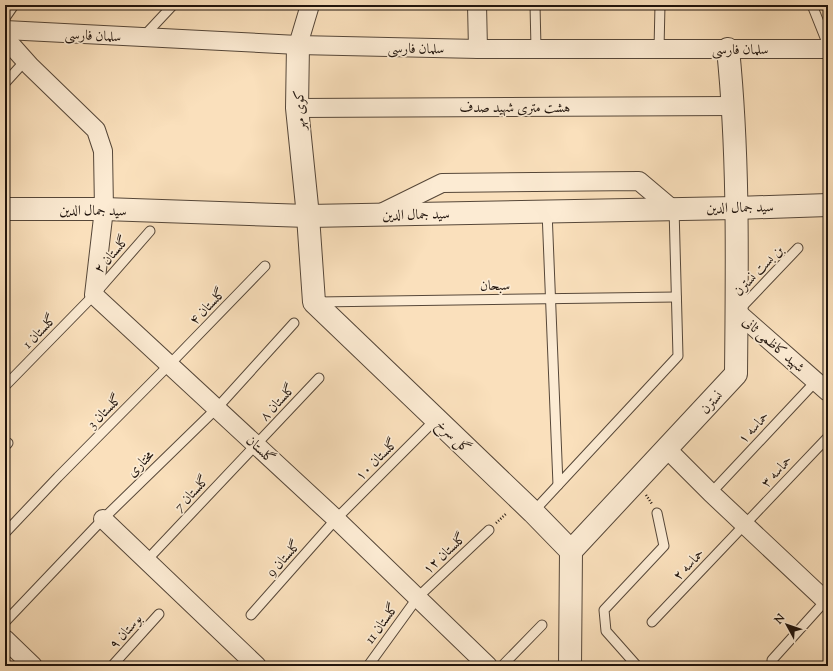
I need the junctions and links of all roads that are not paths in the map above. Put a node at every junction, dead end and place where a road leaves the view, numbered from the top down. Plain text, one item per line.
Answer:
1 (14, 5) edge
2 (173, 5) edge
3 (310, 5) edge
4 (477, 5) edge
5 (535, 5) edge
6 (660, 5) edge
7 (812, 5) edge
8 (5, 18) edge
9 (5, 30) edge
10 (5, 38) edge
11 (143, 38) junction
12 (828, 44) edge
13 (298, 45) junction
14 (536, 48) junction
15 (478, 49) junction
16 (659, 49) junction
17 (728, 49) junction
18 (828, 49) edge
19 (25, 61) junction
20 (5, 83) edge
21 (734, 106) junction
22 (297, 108) junction
23 (828, 205) edge
24 (672, 208) junction
25 (736, 208) junction
26 (5, 209) edge
27 (104, 209) junction
28 (547, 211) junction
29 (378, 215) junction
30 (308, 216) junction
31 (150, 231) dead end
32 (798, 248) dead end
33 (265, 266) dead end
34 (94, 295) junction
35 (676, 297) junction
36 (550, 298) junction
37 (314, 302) junction
38 (737, 312) junction
39 (294, 323) dead end
40 (170, 365) junction
41 (319, 378) dead end
42 (5, 386) edge
43 (822, 386) edge
44 (216, 408) junction
45 (436, 419) junction
46 (828, 437) edge
47 (256, 445) junction
48 (667, 449) junction
49 (558, 485) junction
50 (711, 493) junction
51 (527, 506) junction
52 (657, 513) dead end
53 (103, 518) junction
54 (336, 519) junction
55 (745, 525) junction
56 (489, 530) road end
57 (5, 533) edge
58 (571, 551) junction
59 (147, 560) junction
60 (418, 597) junction
61 (827, 600) edge
62 (159, 614) dead end
63 (251, 615) dead end
64 (5, 622) edge
65 (652, 622) dead end
66 (542, 625) dead end
67 (5, 639) edge
68 (33, 666) edge
69 (112, 666) edge
70 (258, 666) edge
71 (368, 666) edge
72 (488, 666) edge
73 (502, 666) edge
74 (570, 666) edge
75 (637, 666) edge
76 (772, 666) edge

1 - 8 lane
2 - 11 lane
3 - 13 street, کوی مهر
4 - 15 street
5 - 14 lane
6 - 16 lane
7 - 12 lane
9 - 11 street, سلمان فارسی
10 - 19 street
11 - 13 street, سلمان فارسی
13 - 15 street, سلمان فارسی
13 - 22 street, کوی مهر
14 - 15 street, سلمان فارسی
14 - 16 street, سلمان فارسی
16 - 17 street, سلمان فارسی
17 - 18 street, سلمان فارسی
17 - 21 street, نسترن
19 - 20 lane
19 - 27 street
21 - 22 street, هشت متری شهید صدف
21 - 25 street, نسترن
22 - 30 street, کوی مهر
23 - 25 street, سید جمال الدین
24 - 25 street, سید جمال الدین
24 - 28 street, سید جمال الدین
24 - 29 street
24 - 35 lane
25 - 38 street, نسترن
26 - 27 street, سید جمال الدین
27 - 30 street, سید جمال الدین
27 - 34 street
28 - 29 street, سید جمال الدین
28 - 36 lane
29 - 30 street, سید جمال الدین
30 - 37 street
31 - 34 lane, گلستان ۲
32 - 38 lane, بن بست نسترن
33 - 40 lane, گلستان ۴
34 - 40 street, گلستان
34 - 42 lane, گلستان 1
35 - 36 lane, سبحان
35 - 49 lane
36 - 37 lane, سبحان
36 - 49 lane
37 - 45 street, گل سرخ
38 - 43 street, شهید کاظمی ثانی
38 - 48 street, نسترن
39 - 44 lane, مختاری
40 - 44 street, گلستان
40 - 57 lane, گلستان 3
41 - 47 lane, گلستان ۸
43 - 50 lane, حماسه ۱
44 - 47 street, گلستان
44 - 53 lane, مختاری
45 - 51 street, گل سرخ
45 - 54 lane, گلستان ۱۰
46 - 55 lane, حماسه ۳
47 - 54 street, گلستان
47 - 59 lane, گلستان 7
48 - 50 street
48 - 58 street, نسترن
49 - 51 lane
50 - 55 street
51 - 58 street, گل سرخ
52 - 75 lane
53 - 59 street
53 - 64 lane, مختاری
54 - 60 street, گلستان
54 - 63 lane, گلستان 9
55 - 61 street
55 - 65 lane, حماسه ۲
56 - 60 lane, گلستان ۱۲
58 - 74 street
59 - 70 street
60 - 71 lane, گلستان 11
60 - 72 street, گلستان
61 - 76 lane
62 - 69 lane, بوستان ۹
66 - 73 lane
67 - 68 street

